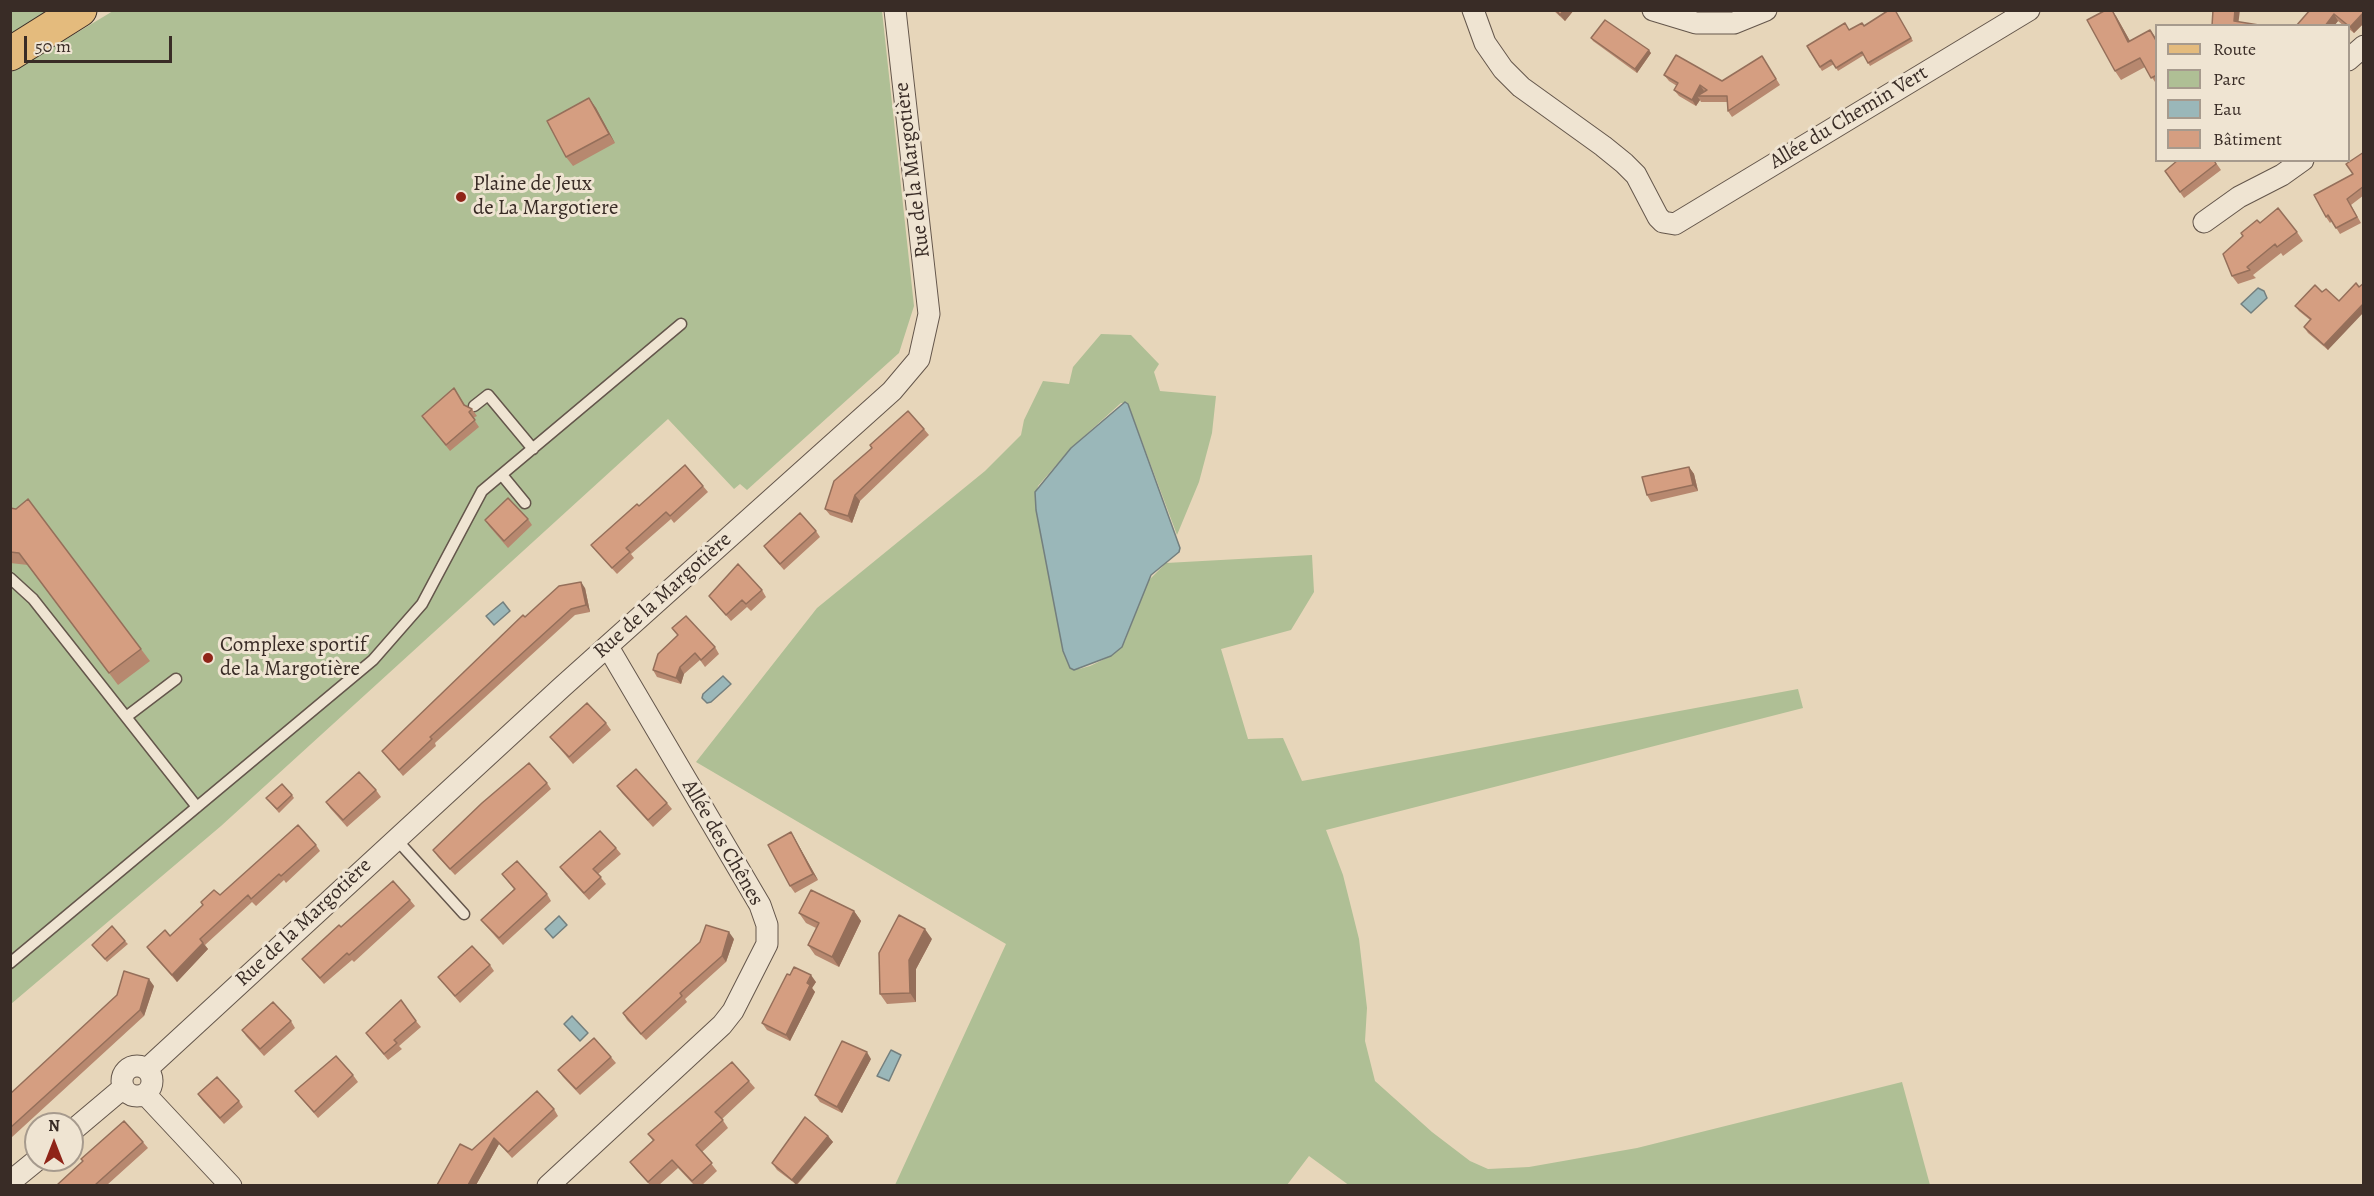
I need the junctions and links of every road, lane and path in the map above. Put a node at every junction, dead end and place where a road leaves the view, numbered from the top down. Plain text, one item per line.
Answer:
1 (80, 10) edge
2 (895, 10) edge
3 (1473, 10) edge
4 (1653, 10) edge
5 (1766, 10) edge
6 (2029, 10) edge
7 (2364, 46) edge
8 (10, 54) edge
9 (2350, 59) edge
10 (2300, 162) edge
11 (2204, 222) dead end
12 (681, 324) dead end
13 (474, 406) dead end
14 (533, 449) junction
15 (502, 475) junction
16 (525, 503) dead end
17 (10, 578) edge
18 (608, 647) junction
19 (176, 679) dead end
20 (126, 717) junction
21 (197, 807) junction
22 (396, 839) junction
23 (464, 914) dead end
24 (10, 963) edge
25 (147, 1069) junction
26 (123, 1088) junction
27 (146, 1094) junction
28 (84, 1121) edge
29 (24, 1171) edge
30 (10, 1182) edge
31 (231, 1185) edge
32 (548, 1185) edge

1 - 8 main road
2 - 18 street, Rue de la Margotière
3 - 6 street, Allée du Chemin Vert
4 - 5 street
7 - 9 street
10 - 11 street
12 - 14 lane
13 - 14 lane
14 - 15 lane
15 - 16 lane
15 - 21 lane
17 - 20 lane
18 - 22 street, Rue de la Margotière
18 - 32 street, Allée des Chênes
19 - 20 lane
20 - 21 lane
21 - 24 lane
22 - 23 lane
22 - 25 street, Rue de la Margotière
25 - 26 street, Rue de la Margotière
25 - 27 street
26 - 27 street
26 - 28 street, Rue de la Margotière
27 - 31 street
29 - 30 street

